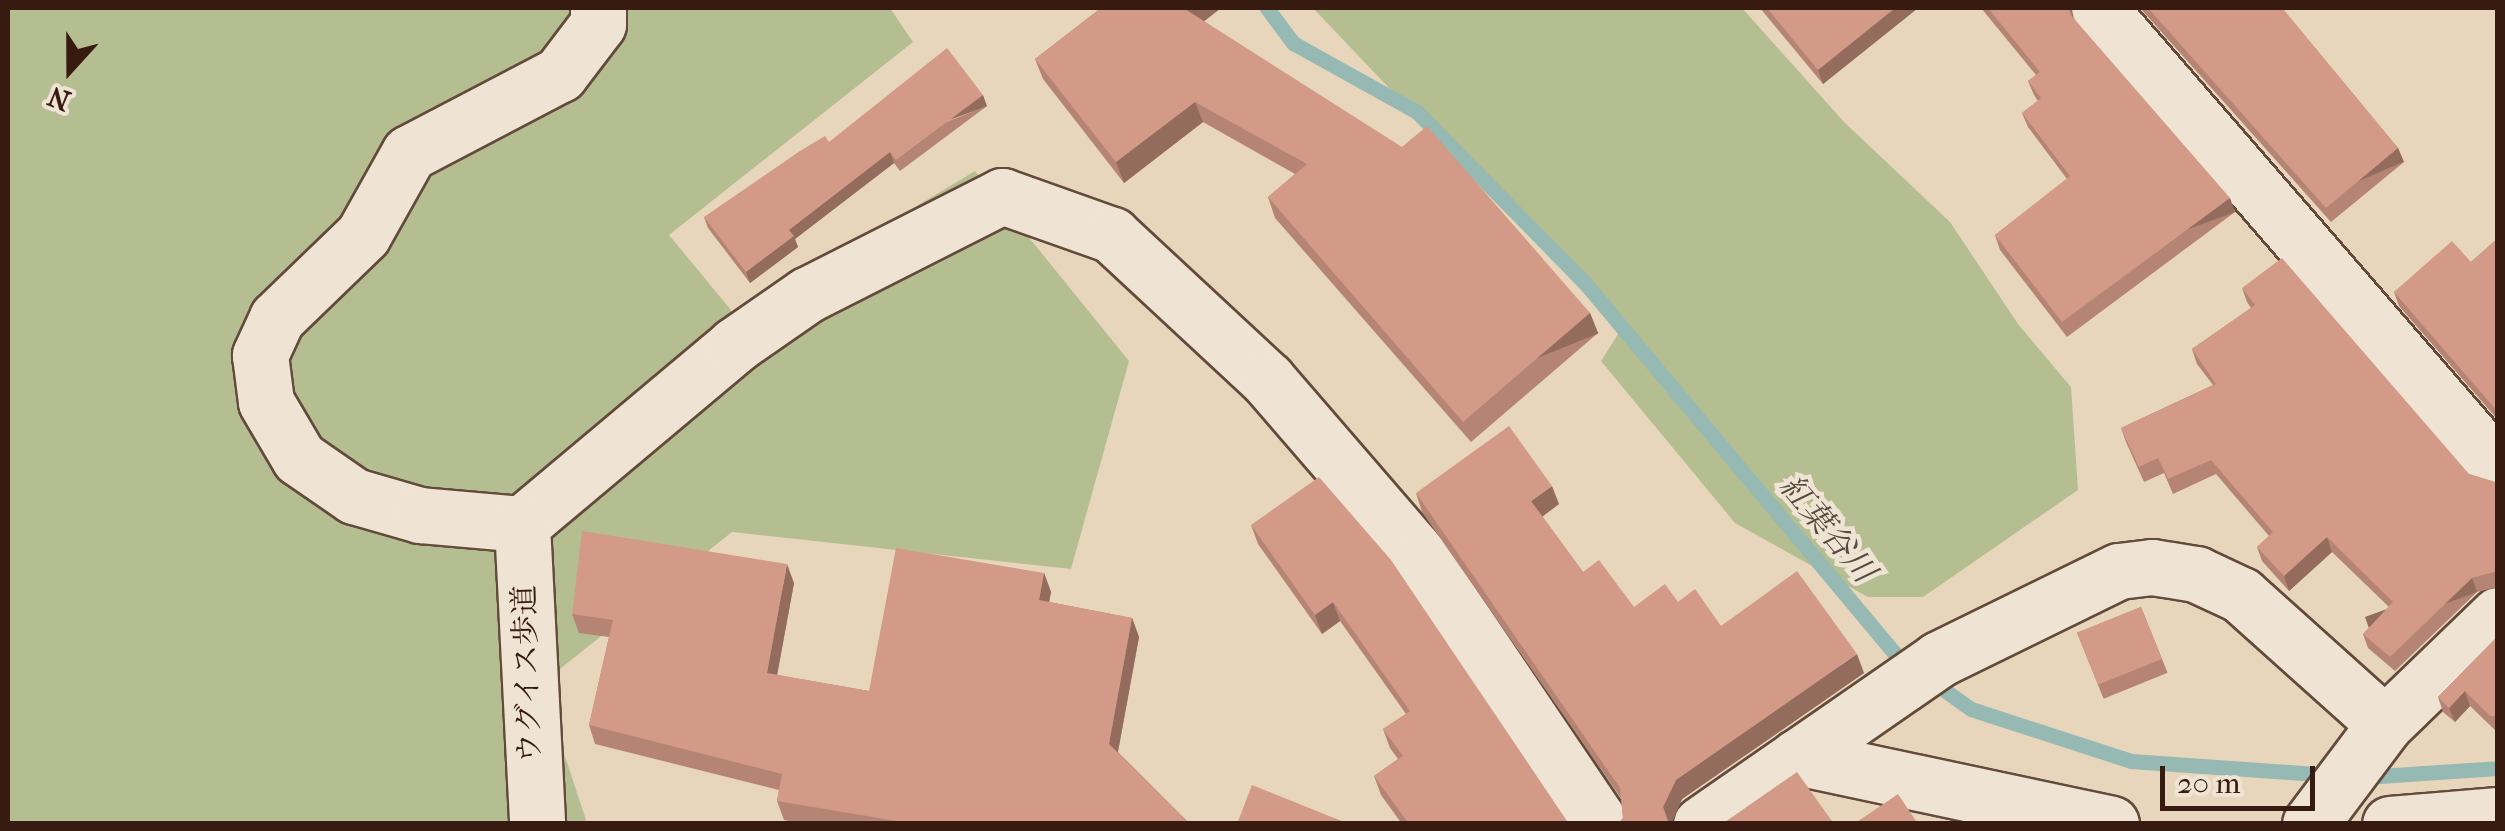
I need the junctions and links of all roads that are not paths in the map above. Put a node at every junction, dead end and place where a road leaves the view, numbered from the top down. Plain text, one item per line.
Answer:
1 (598, 8) edge
2 (2100, 8) edge
3 (2498, 468) edge
4 (522, 524) junction
5 (2498, 616) edge
6 (2380, 731) junction
7 (1796, 757) junction
8 (2498, 815) edge
9 (2312, 819) edge
10 (537, 824) edge
11 (1601, 824) edge
12 (1700, 824) edge
13 (2111, 824) edge
14 (2390, 824) edge

1 - 4 street
2 - 3 street
4 - 10 street, ウグイス歩道
4 - 11 street
5 - 6 street
6 - 7 street
6 - 9 street
7 - 12 street
7 - 13 street
8 - 14 street

